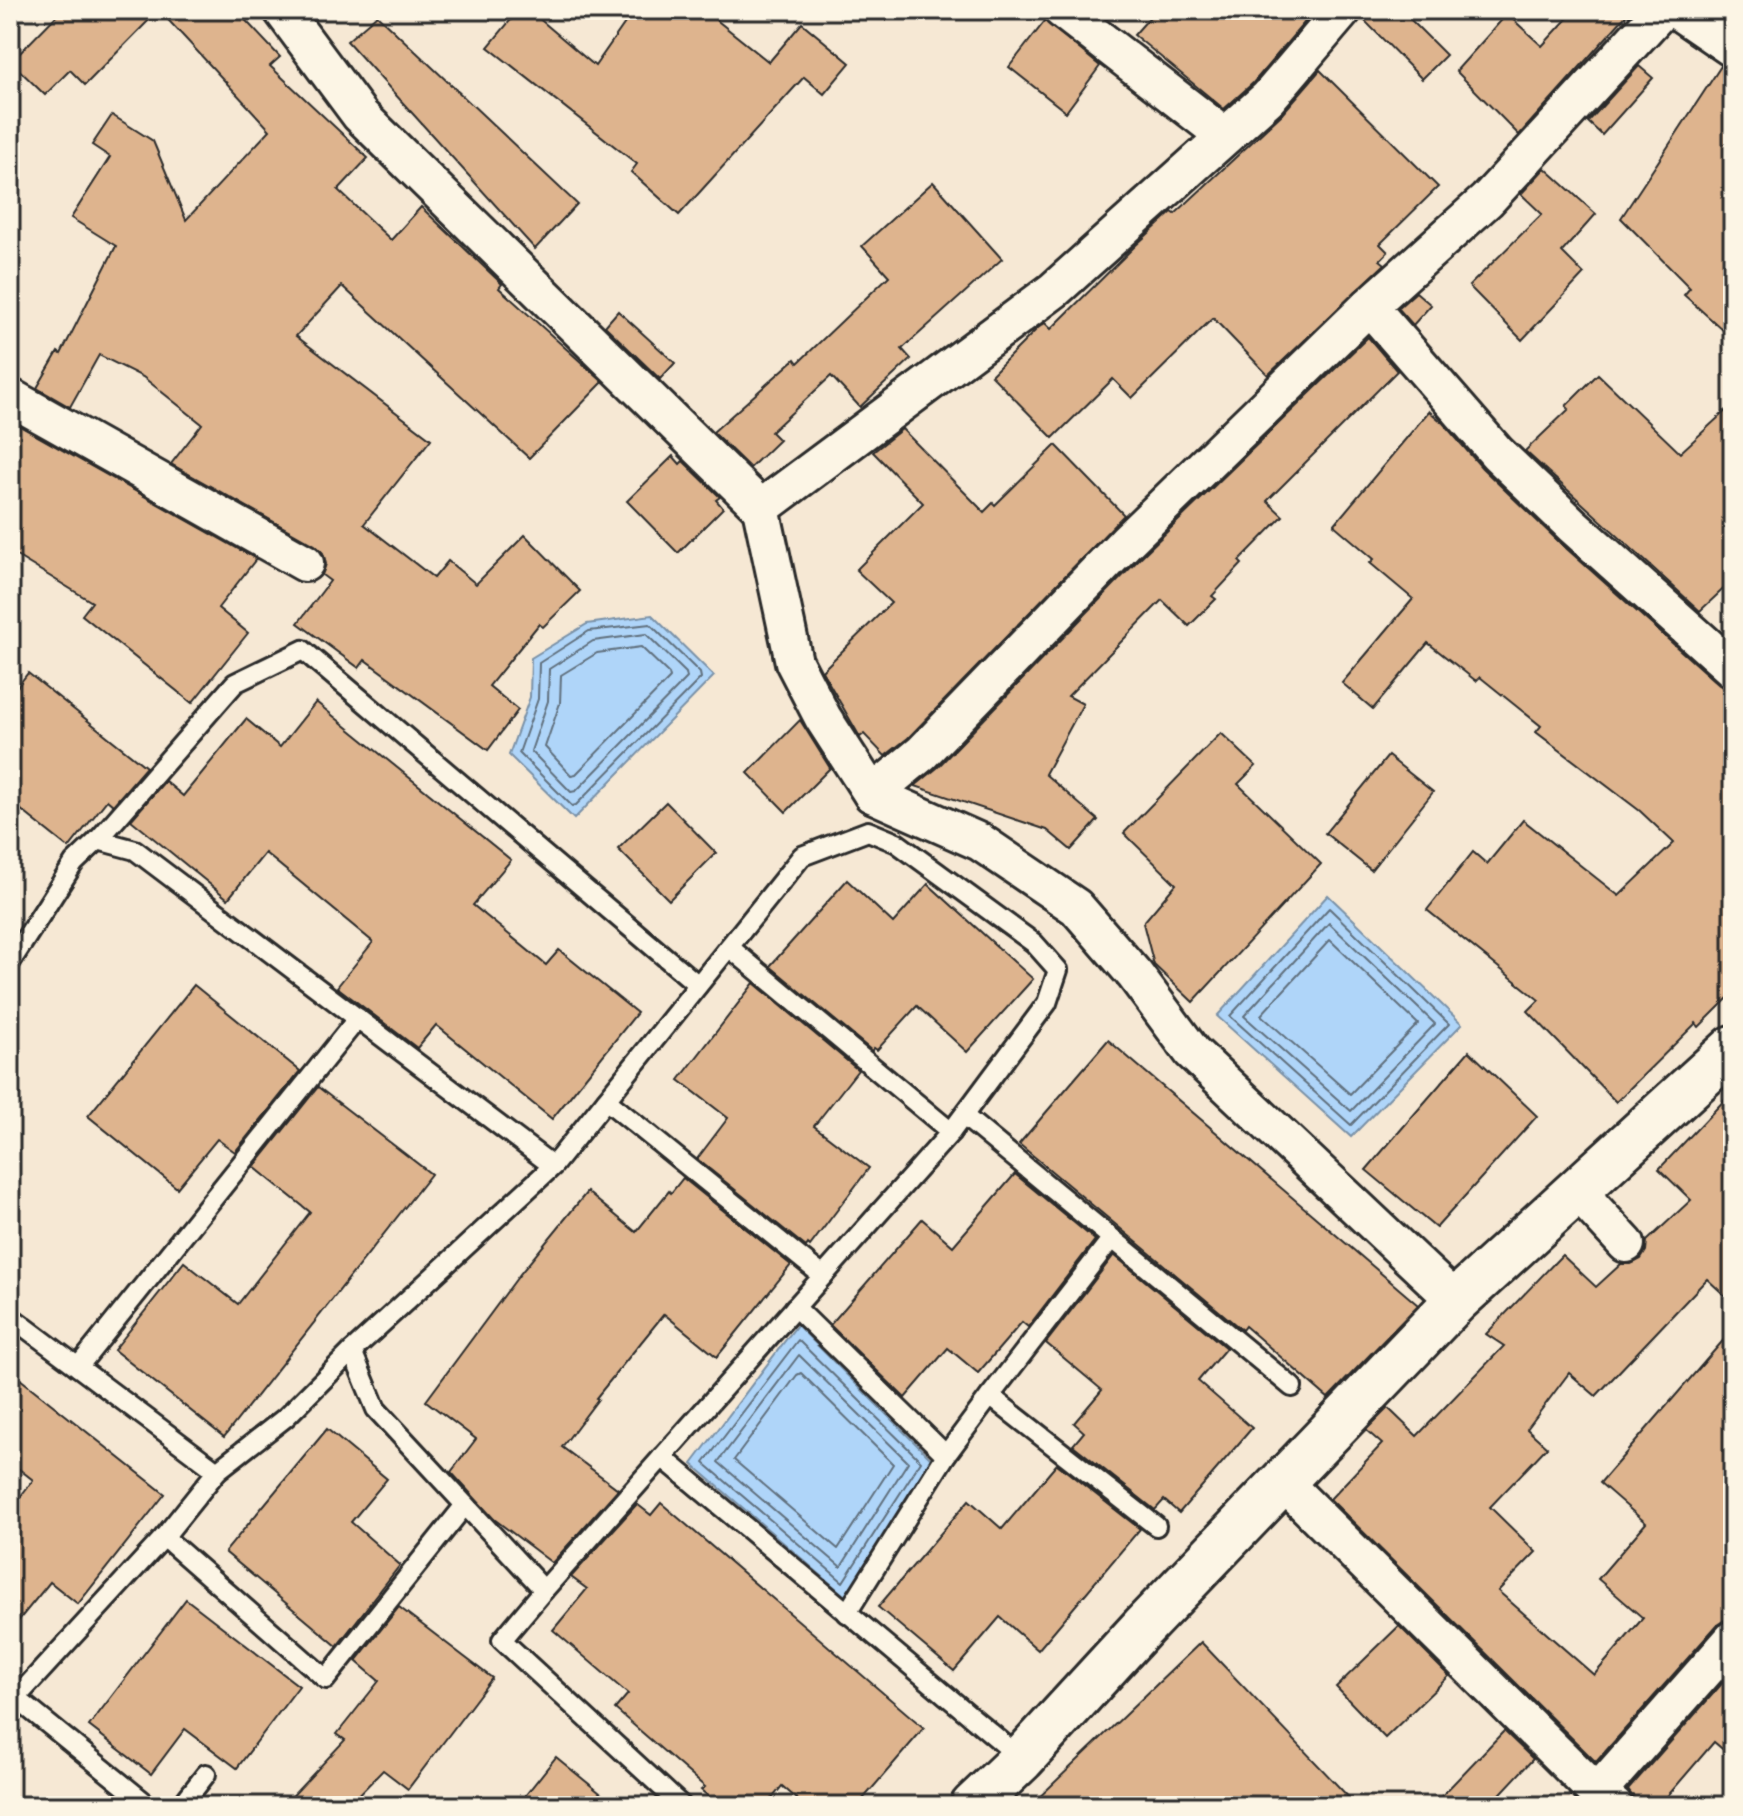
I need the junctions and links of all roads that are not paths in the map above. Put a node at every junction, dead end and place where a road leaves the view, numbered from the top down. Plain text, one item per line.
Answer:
1 (1343, 10) edge
2 (1662, 10) edge
3 (1676, 10) edge
4 (291, 13) edge
5 (1084, 16) edge
6 (1733, 49) edge
7 (1225, 136) junction
8 (1369, 306) junction
9 (10, 397) edge
10 (761, 508) junction
11 (305, 563) dead end
12 (1733, 669) edge
13 (872, 794) junction
14 (98, 840) junction
15 (729, 947) junction
16 (10, 963) edge
17 (698, 985) junction
18 (358, 1018) junction
19 (1733, 1048) edge
20 (606, 1100) junction
21 (964, 1116) junction
22 (951, 1132) junction
23 (553, 1166) junction
24 (1577, 1191) junction
25 (1112, 1238) junction
26 (1626, 1244) dead end
27 (823, 1276) junction
28 (1456, 1301) junction
29 (795, 1307) junction
30 (10, 1316) edge
31 (352, 1351) junction
32 (78, 1367) junction
33 (1292, 1387) dead end
34 (990, 1396) junction
35 (946, 1455) junction
36 (662, 1457) junction
37 (217, 1471) junction
38 (1282, 1481) junction
39 (465, 1505) junction
40 (1156, 1526) dead end
41 (164, 1537) junction
42 (544, 1590) junction
43 (847, 1613) junction
44 (1733, 1639) edge
45 (13, 1703) edge
46 (1022, 1759) junction
47 (206, 1774) dead end
48 (1605, 1800) edge
49 (149, 1806) edge
50 (181, 1806) edge
51 (682, 1806) edge
52 (973, 1806) edge

1 - 7 street
2 - 8 street
3 - 6 street
4 - 10 street
5 - 7 street
7 - 10 street
8 - 12 street
8 - 13 street
9 - 11 street
10 - 13 street
13 - 28 street
14 - 16 lane
14 - 17 lane
14 - 18 lane
15 - 17 lane
15 - 21 lane
15 - 22 lane
17 - 20 lane
18 - 23 lane
18 - 32 lane
19 - 24 street
20 - 23 lane
20 - 27 lane
21 - 22 lane
21 - 25 lane
22 - 27 lane
23 - 31 lane
24 - 26 street
24 - 28 street
25 - 33 lane
25 - 34 lane
27 - 29 lane
28 - 38 street
29 - 35 lane
29 - 36 lane
30 - 32 lane
31 - 37 lane
31 - 39 lane
32 - 37 lane
34 - 35 lane
34 - 40 lane
35 - 43 lane
36 - 42 lane
36 - 43 lane
37 - 41 lane
38 - 46 street
38 - 48 street
39 - 41 lane
39 - 42 lane
41 - 45 lane
42 - 51 lane
43 - 46 lane
44 - 48 street
45 - 49 lane
46 - 52 street
47 - 50 lane

